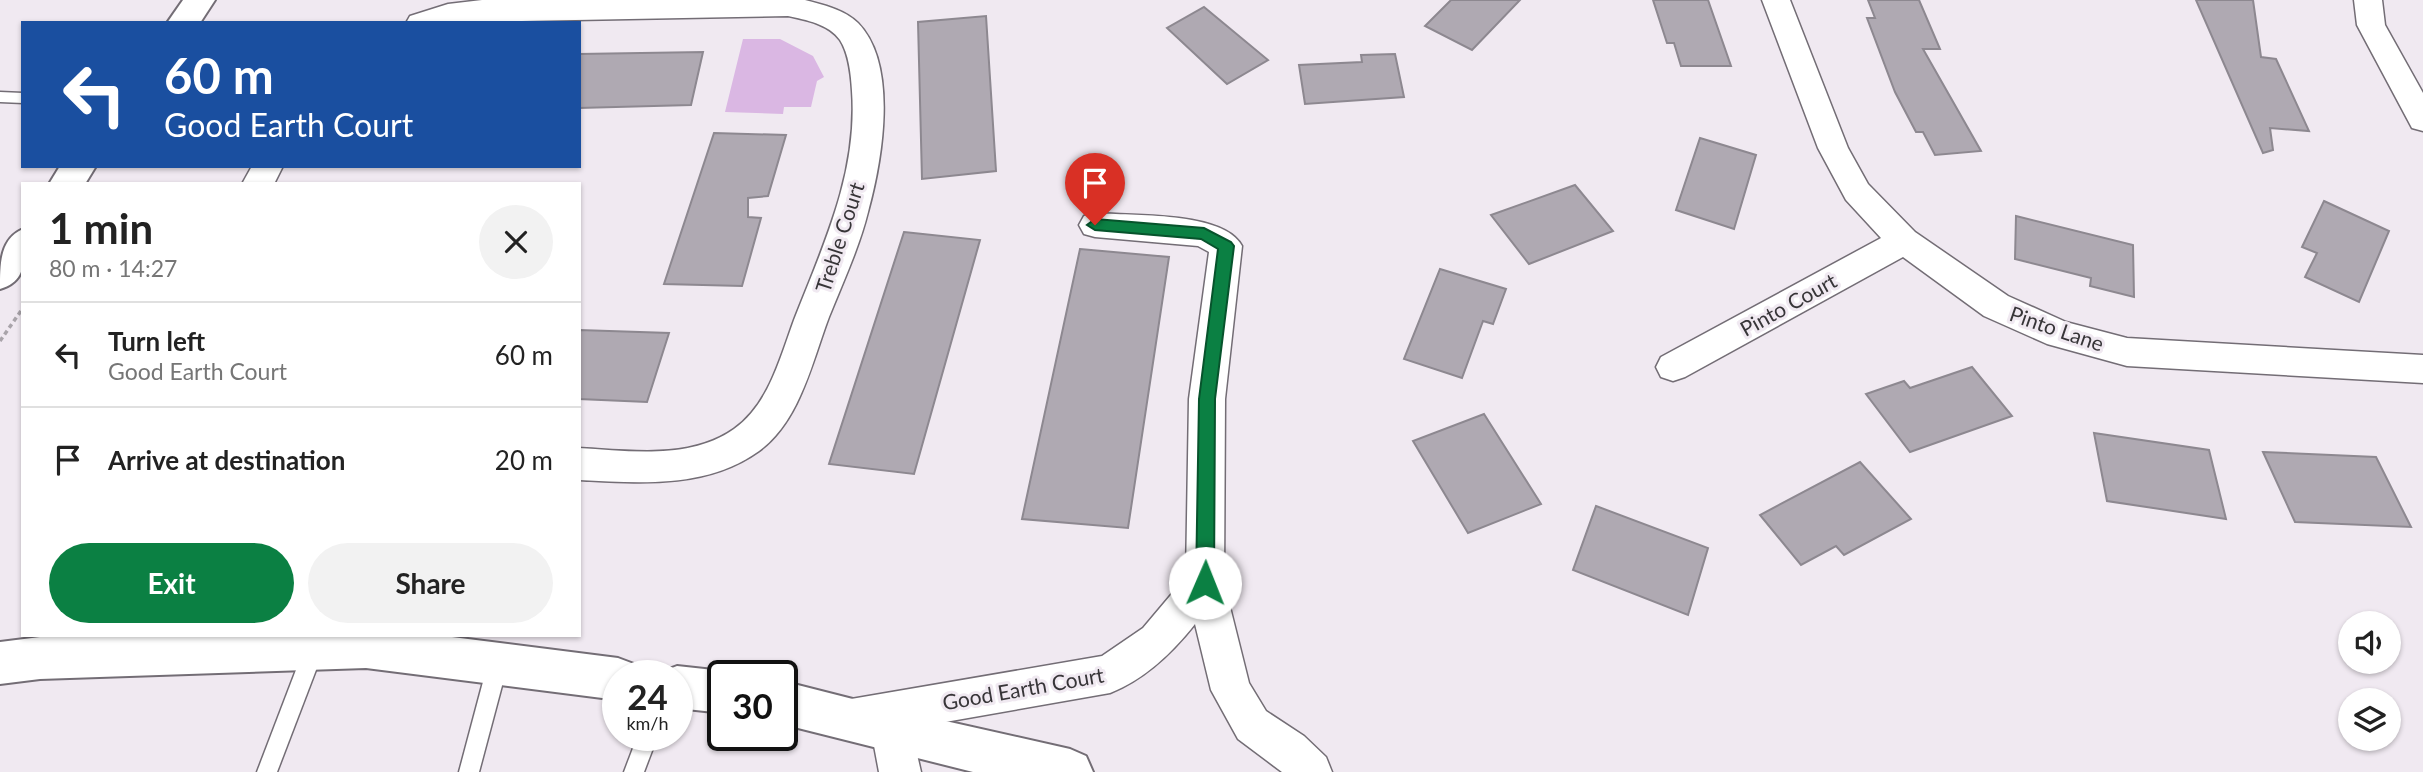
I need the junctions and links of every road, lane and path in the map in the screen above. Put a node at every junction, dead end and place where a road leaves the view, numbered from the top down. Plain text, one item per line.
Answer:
1 (199, 0) edge
2 (1776, 0) edge
3 (2368, 0) edge
4 (184, 21) edge
5 (426, 21) edge
6 (0, 97) edge
7 (21, 98) edge
8 (2423, 120) edge
9 (1095, 225) dead end
10 (1903, 241) junction
11 (21, 246) edge
12 (0, 275) edge
13 (21, 311) edge
14 (0, 341) edge
15 (1674, 367) dead end
16 (2423, 369) edge
17 (581, 464) edge
18 (1205, 583) junction
19 (314, 649) junction
20 (0, 663) edge
21 (498, 663) junction
22 (602, 677) edge
23 (798, 706) edge
24 (848, 720) junction
25 (642, 751) edge
26 (896, 752) edge
27 (267, 772) edge
28 (469, 772) edge
29 (634, 772) edge
30 (1070, 772) edge
31 (1311, 772) edge

1 - 4 main road
2 - 10 street, Pinto Lane
3 - 8 street
5 - 17 street, Treble Court
6 - 7 lane
9 - 18 street
10 - 15 street, Pinto Court
10 - 16 street, Pinto Lane
11 - 12 main road
13 - 14 path
18 - 24 street, Good Earth Court
18 - 31 street
19 - 20 main road
19 - 21 main road
19 - 27 lane
21 - 22 main road
21 - 28 lane
23 - 24 main road
24 - 26 main road
25 - 29 lane
26 - 30 main road

